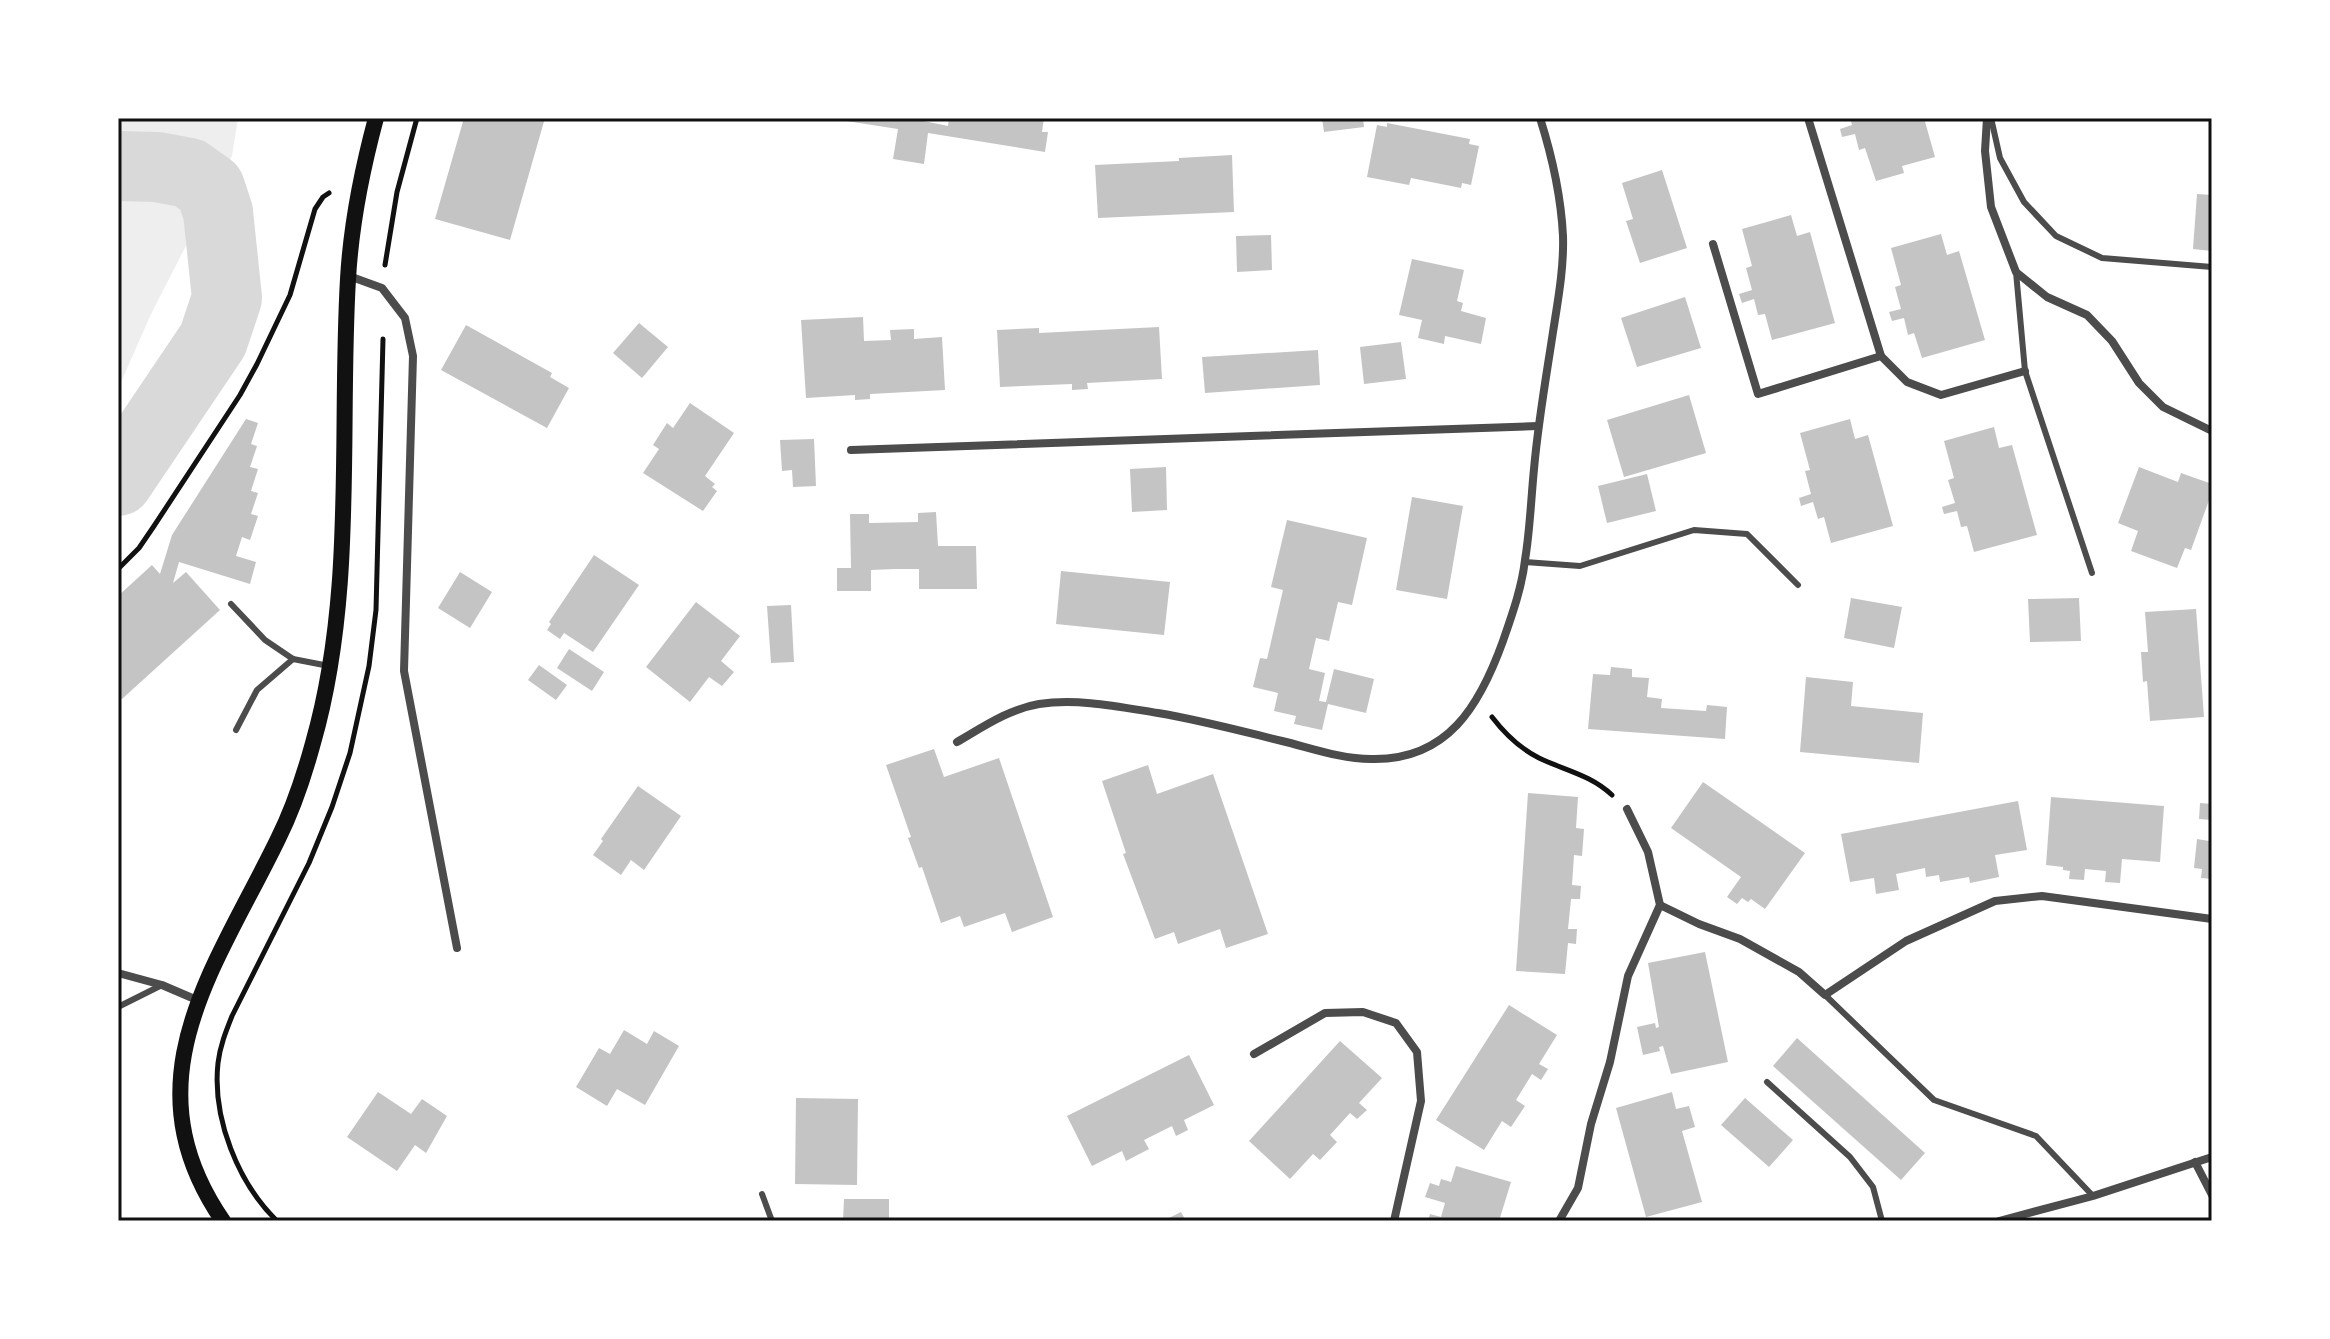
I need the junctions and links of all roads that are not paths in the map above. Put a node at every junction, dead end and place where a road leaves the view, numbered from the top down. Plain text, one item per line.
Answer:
1 (376, 118) edge
2 (1540, 118) edge
3 (1808, 118) edge
4 (1989, 118) edge
5 (1713, 244) dead end
6 (2212, 267) edge
7 (2016, 272) junction
8 (348, 276) junction
9 (1881, 356) junction
10 (2025, 371) junction
11 (1538, 426) junction
12 (2212, 431) edge
13 (851, 450) dead end
14 (1525, 562) junction
15 (2092, 573) dead end
16 (1798, 585) dead end
17 (231, 604) dead end
18 (293, 659) junction
19 (329, 666) junction
20 (236, 730) dead end
21 (957, 742) dead end
22 (1627, 809) road end
23 (1660, 905) junction
24 (2212, 919) edge
25 (457, 948) dead end
26 (118, 973) edge
27 (162, 985) junction
28 (1825, 995) junction
29 (197, 1000) junction
30 (118, 1007) edge
31 (1254, 1054) dead end
32 (1767, 1082) dead end
33 (2212, 1157) edge
34 (2195, 1162) junction
35 (762, 1194) dead end
36 (2212, 1195) edge
37 (2093, 1196) junction
38 (223, 1221) edge
39 (772, 1221) edge
40 (1394, 1221) edge
41 (1559, 1221) edge
42 (1882, 1221) edge
43 (1999, 1221) edge

1 - 8 main road
2 - 11 street
3 - 9 street
4 - 6 lane
4 - 7 street
5 - 9 street
7 - 10 lane
7 - 12 street
8 - 19 main road
8 - 25 street
9 - 10 street
10 - 15 lane
11 - 13 street
11 - 14 street
14 - 16 lane
14 - 21 street
17 - 18 lane
18 - 19 lane
18 - 20 lane
19 - 29 main road
22 - 23 street
23 - 28 street
23 - 41 street
24 - 28 street
26 - 27 street
27 - 29 street
27 - 30 lane
28 - 37 lane
29 - 38 main road
31 - 40 street
32 - 42 lane
33 - 34 street
34 - 36 street
34 - 37 street
35 - 39 lane
37 - 43 street

